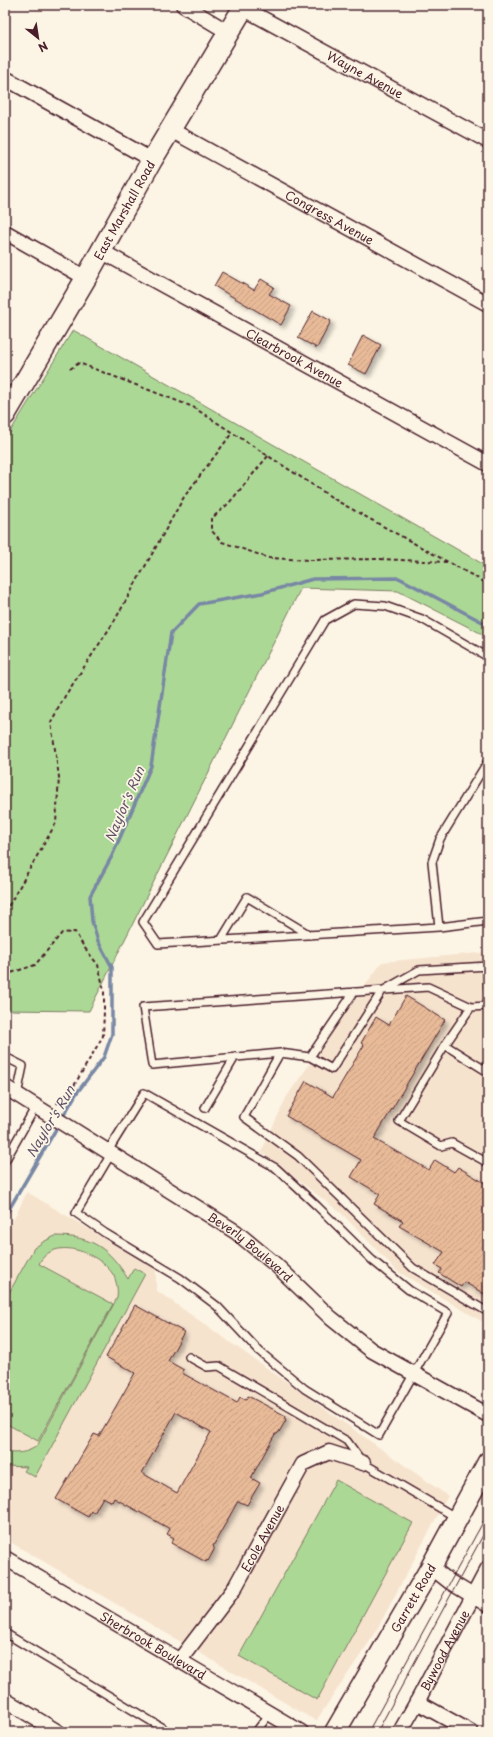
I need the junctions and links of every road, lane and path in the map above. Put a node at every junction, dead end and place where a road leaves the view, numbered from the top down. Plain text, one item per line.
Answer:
1 (184, 5) edge
2 (244, 7) edge
3 (228, 32) junction
4 (5, 78) edge
5 (171, 130) junction
6 (488, 141) edge
7 (152, 160) junction
8 (5, 232) edge
9 (101, 252) junction
10 (86, 278) junction
11 (488, 304) edge
12 (70, 369) dead end
13 (11, 392) edge
14 (5, 415) edge
15 (232, 433) junction
16 (268, 456) junction
17 (488, 464) edge
18 (448, 562) junction
19 (488, 584) edge
20 (488, 657) edge
21 (488, 761) edge
22 (5, 912) edge
23 (488, 922) edge
24 (439, 926) junction
25 (310, 935) junction
26 (221, 940) junction
27 (487, 966) edge
28 (5, 975) edge
29 (488, 989) edge
30 (382, 990) junction
31 (354, 992) junction
32 (488, 1006) edge
33 (471, 1007) junction
34 (445, 1045) junction
35 (280, 1053) junction
36 (5, 1057) edge
37 (235, 1057) junction
38 (310, 1057) junction
39 (488, 1072) edge
40 (5, 1087) edge
41 (17, 1095) junction
42 (60, 1098) dead end
43 (36, 1106) junction
44 (205, 1108) dead end
45 (110, 1152) junction
46 (5, 1160) edge
47 (488, 1164) edge
48 (488, 1312) edge
49 (189, 1357) dead end
50 (414, 1374) junction
51 (488, 1415) edge
52 (488, 1462) edge
53 (363, 1463) junction
54 (457, 1518) junction
55 (5, 1558) edge
56 (431, 1567) junction
57 (488, 1568) edge
58 (473, 1596) junction
59 (488, 1604) edge
60 (5, 1633) edge
61 (178, 1661) junction
62 (5, 1700) edge
63 (417, 1702) junction
64 (270, 1713) junction
65 (58, 1732) edge
66 (169, 1732) edge
67 (256, 1732) edge
68 (301, 1732) edge
69 (335, 1732) edge
70 (400, 1732) edge
71 (471, 1732) edge

1 - 3 street
2 - 3 main road, East Marshall Road
2 - 6 street, Wayne Avenue
3 - 5 main road, East Marshall Road
4 - 7 street
5 - 7 main road, East Marshall Road
5 - 11 street, Congress Avenue
7 - 9 main road, East Marshall Road
8 - 10 street
9 - 10 main road, East Marshall Road
9 - 17 street, Clearbrook Avenue
10 - 13 main road, East Marshall Road
12 - 15 path
13 - 14 main road, East Marshall Road
15 - 16 path
15 - 22 path
16 - 18 path
16 - 18 path
18 - 19 path
20 - 26 lane
21 - 24 lane
23 - 24 lane
24 - 25 lane
25 - 26 lane
25 - 26 lane
27 - 29 lane
27 - 30 lane
28 - 42 path
30 - 31 lane
30 - 33 lane
30 - 38 lane
31 - 37 lane
31 - 38 lane
32 - 33 lane
33 - 34 lane
34 - 39 lane
34 - 47 lane
35 - 37 lane
35 - 38 lane
35 - 48 lane
36 - 41 lane
37 - 44 lane
40 - 41 street, Beverly Boulevard
41 - 43 street, Beverly Boulevard
43 - 45 street, Beverly Boulevard
43 - 46 lane
45 - 50 street, Beverly Boulevard
45 - 50 lane
45 - 50 lane
49 - 53 lane
50 - 51 street, Beverly Boulevard
52 - 54 main road, Garrett Road
53 - 54 lane
53 - 61 street, Ecole Avenue
54 - 56 main road, Garrett Road
55 - 61 street, Sherbrook Boulevard
56 - 58 street
56 - 69 main road, Garrett Road
57 - 58 street, Bywood Avenue
58 - 59 street
58 - 63 street, Bywood Avenue
60 - 66 lane
61 - 64 street, Sherbrook Boulevard
62 - 65 street
63 - 70 street, Bywood Avenue
63 - 71 street
64 - 67 lane
64 - 68 street, Sherbrook Boulevard

